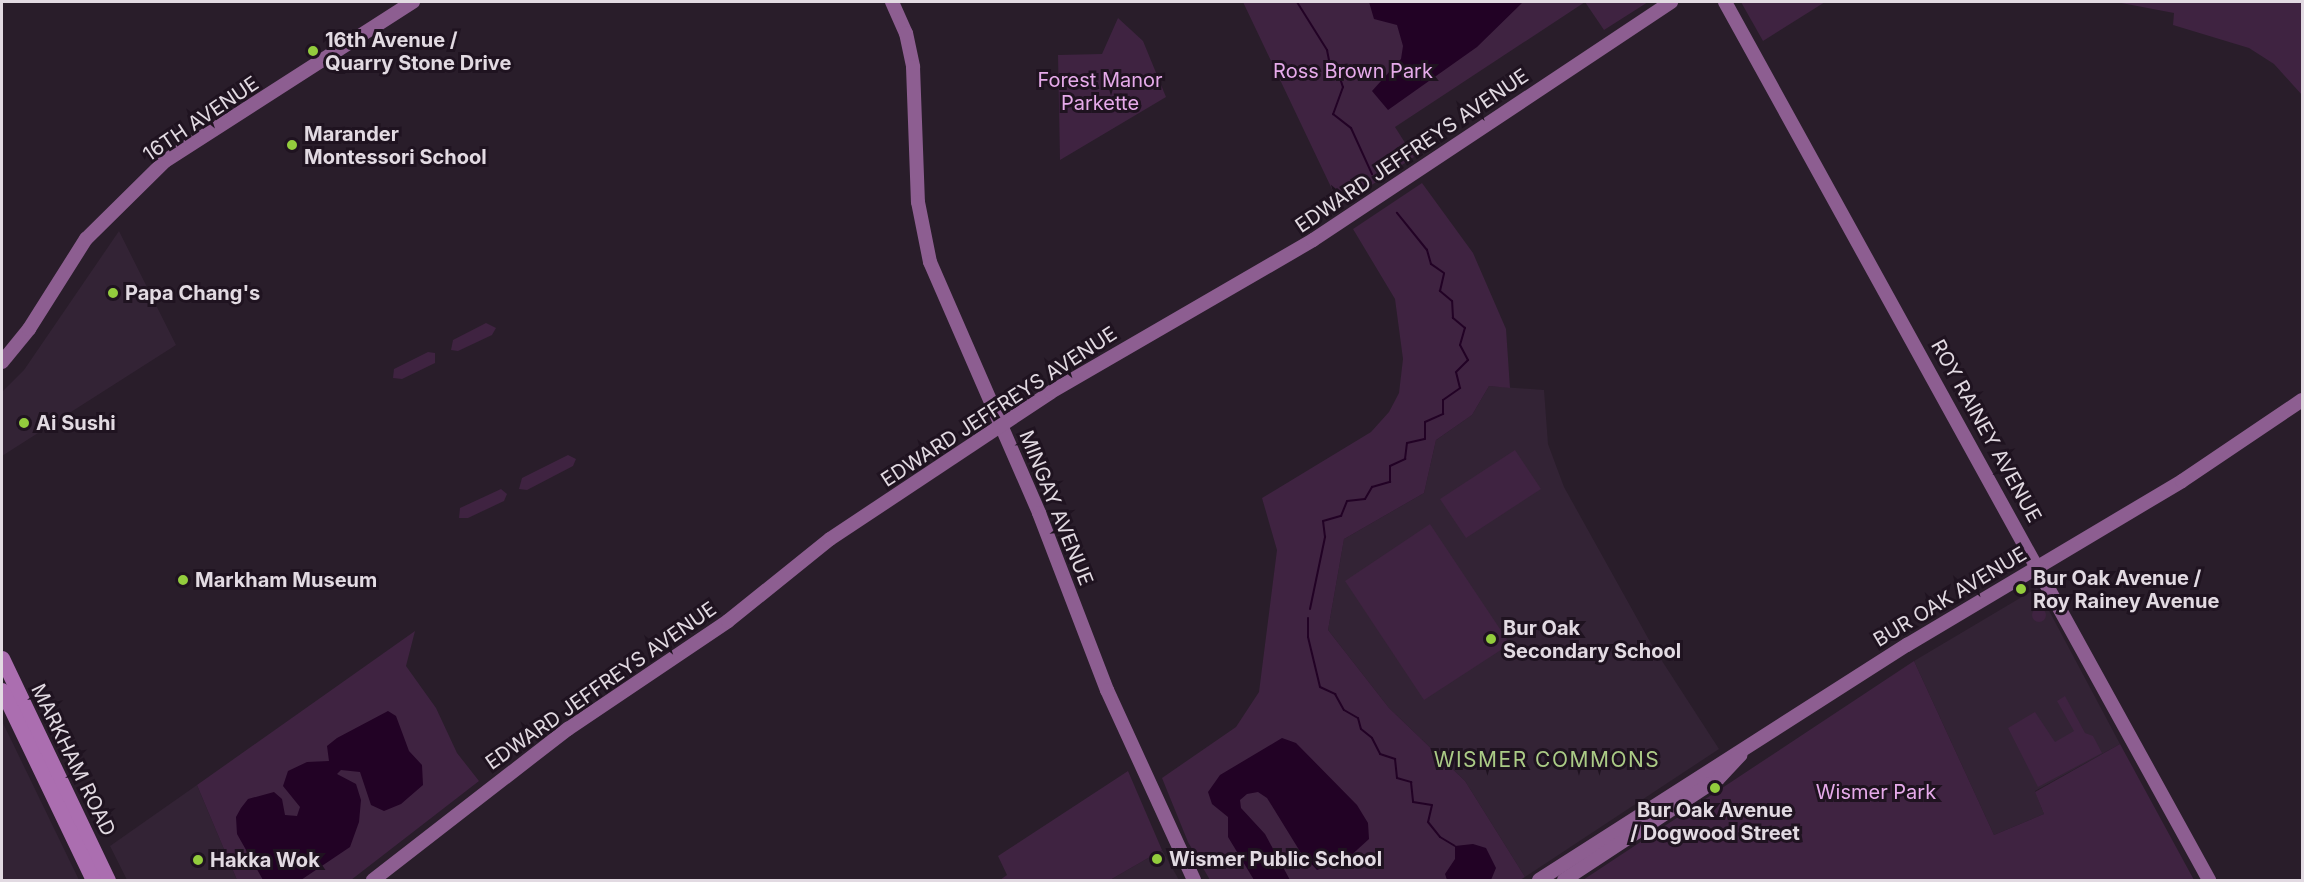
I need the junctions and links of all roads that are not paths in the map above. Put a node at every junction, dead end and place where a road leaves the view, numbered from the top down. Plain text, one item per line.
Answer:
1 (413, 2) edge
2 (892, 2) edge
3 (1671, 2) edge
4 (1725, 2) edge
5 (2, 362) edge
6 (2302, 400) edge
7 (1002, 425) junction
8 (2038, 567) junction
9 (2, 658) edge
10 (2, 690) edge
11 (1740, 755) junction
12 (93, 880) edge
13 (108, 880) edge
14 (373, 880) edge
15 (1194, 880) edge
16 (1539, 880) edge
17 (1564, 880) edge
18 (2210, 880) edge

1 - 5 street, 16TH AVENUE
2 - 7 street, MINGAY AVENUE
3 - 7 street, EDWARD JEFFREYS AVENUE
4 - 8 street, ROY RAINEY AVENUE
6 - 8 street, BUR OAK AVENUE
7 - 14 street, EDWARD JEFFREYS AVENUE
7 - 15 street, MINGAY AVENUE
8 - 11 street, BUR OAK AVENUE
8 - 18 street, ROY RAINEY AVENUE
9 - 13 main road, MARKHAM ROAD
10 - 12 main road, MARKHAM ROAD
11 - 16 street, BUR OAK AVENUE
11 - 17 street, BUR OAK AVENUE

